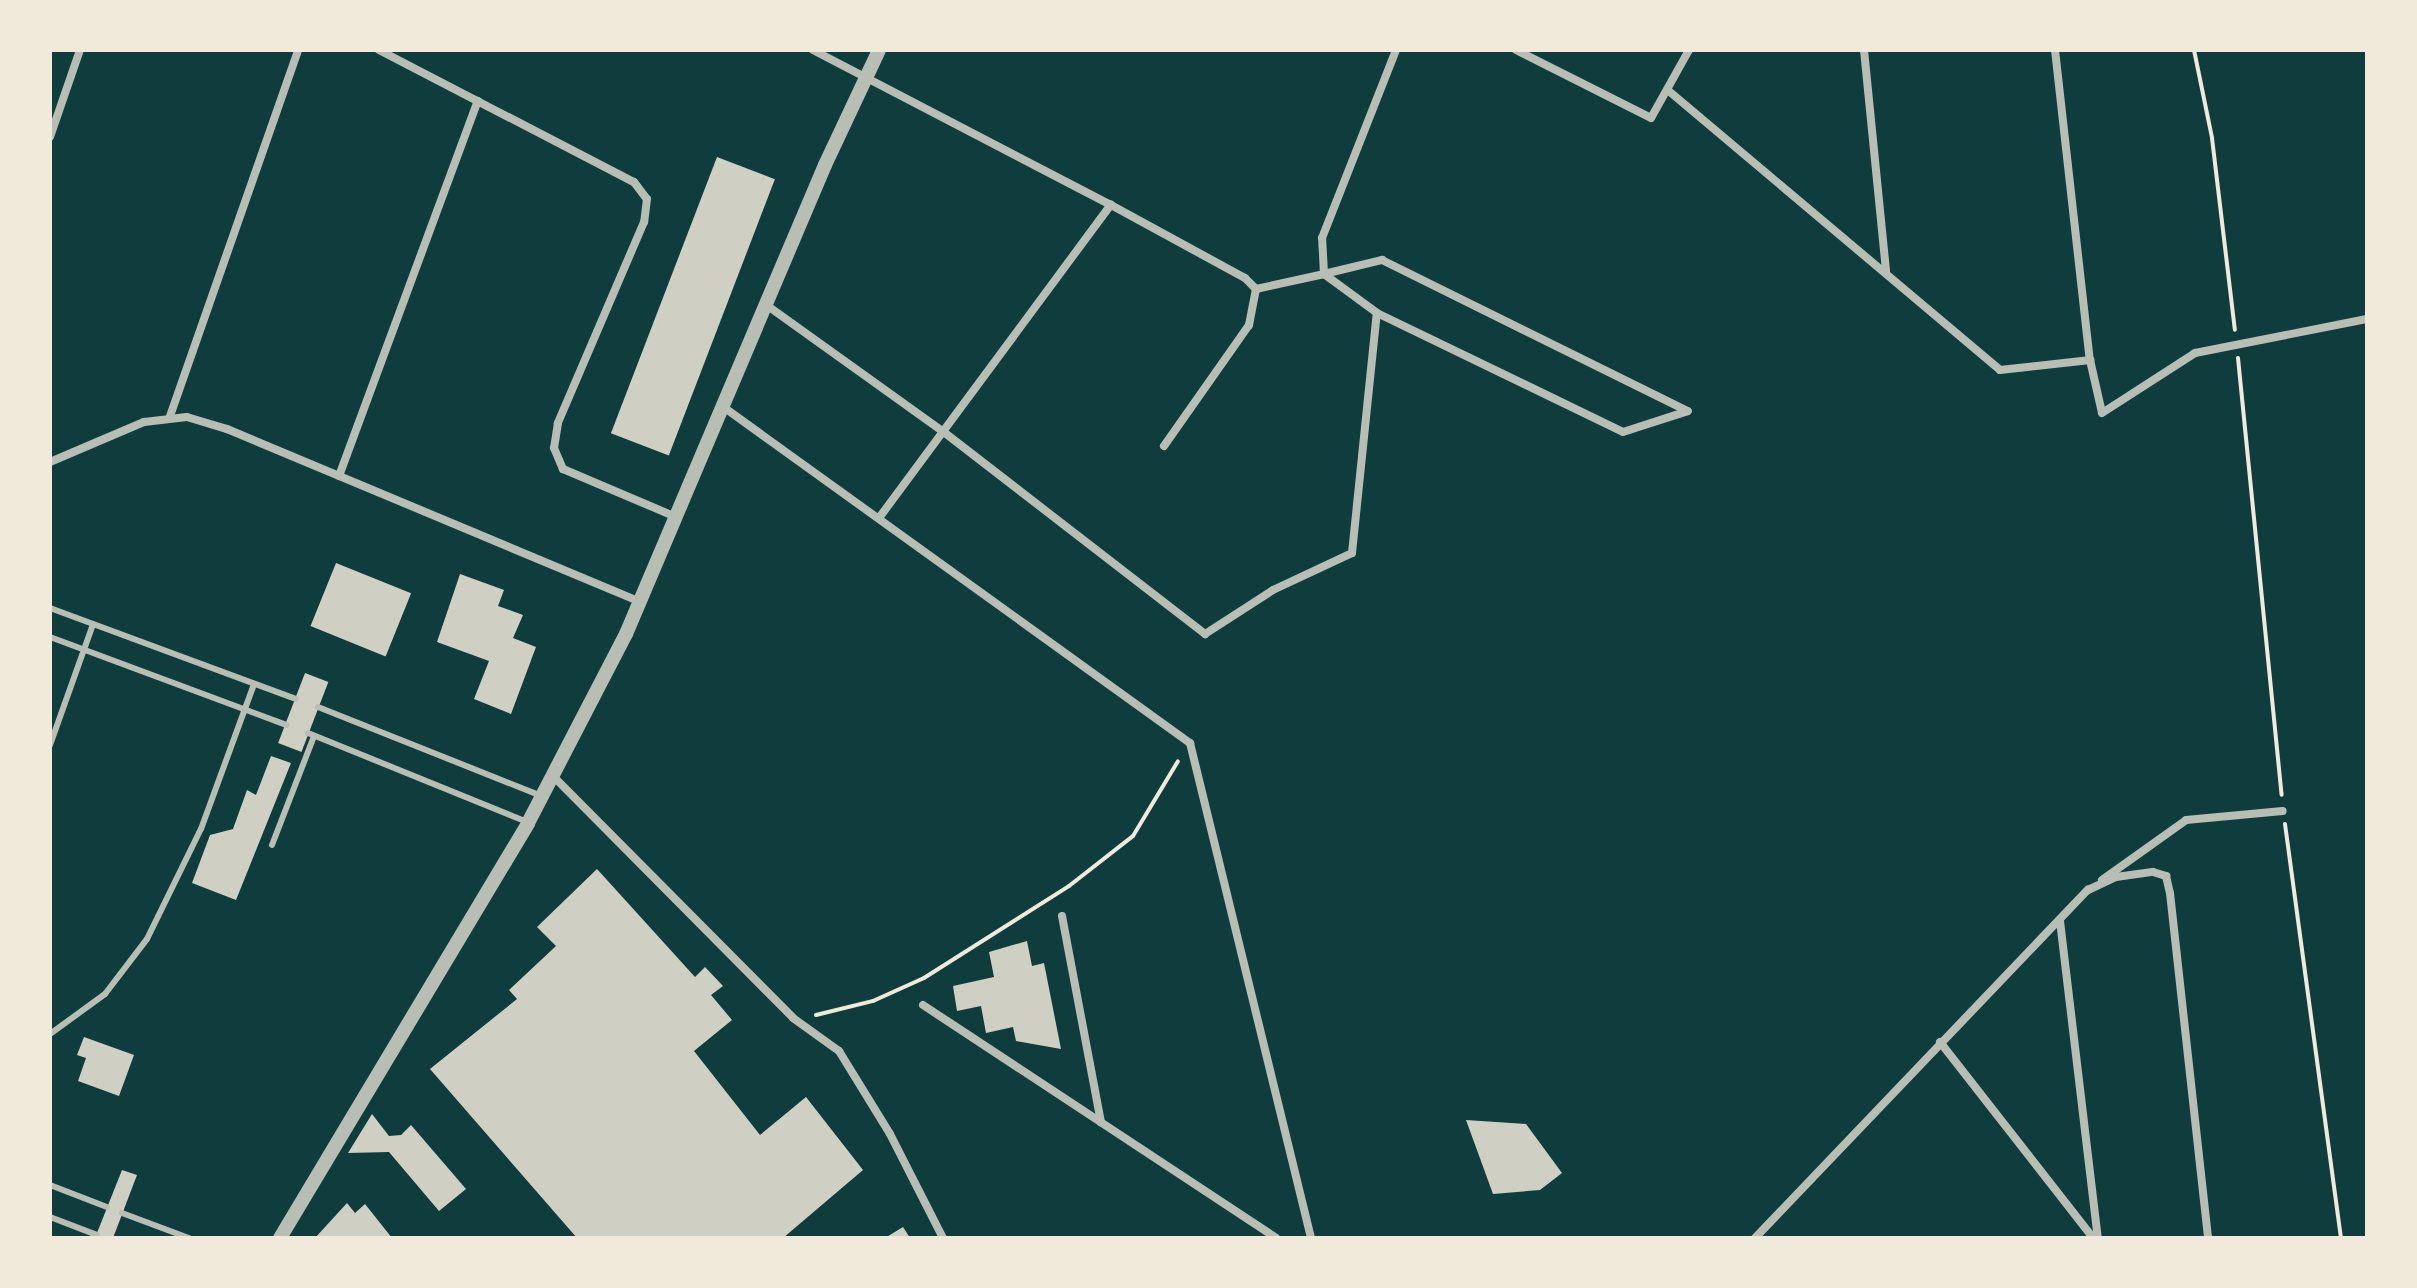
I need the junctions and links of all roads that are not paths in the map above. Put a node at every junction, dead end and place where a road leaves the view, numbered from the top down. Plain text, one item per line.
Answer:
1 (80, 50) edge
2 (298, 50) edge
3 (379, 50) edge
4 (813, 50) edge
5 (879, 50) edge
6 (1396, 50) edge
7 (1516, 50) edge
8 (1689, 50) edge
9 (1864, 50) edge
10 (2055, 50) edge
11 (865, 79) junction
12 (1670, 92) junction
13 (478, 101) junction
14 (50, 137) edge
15 (1111, 205) junction
16 (1886, 272) junction
17 (1324, 274) junction
18 (1256, 289) junction
19 (765, 304) junction
20 (1377, 313) junction
21 (2367, 319) edge
22 (2090, 360) junction
23 (722, 406) junction
24 (169, 419) junction
25 (945, 433) junction
26 (1164, 446) dead end
27 (50, 462) edge
28 (339, 476) junction
29 (676, 517) junction
30 (879, 518) junction
31 (640, 602) junction
32 (50, 608) edge
33 (93, 624) junction
34 (50, 637) edge
35 (85, 649) junction
36 (254, 684) junction
37 (296, 699) dead end
38 (318, 707) dead end
39 (245, 709) junction
40 (286, 725) dead end
41 (50, 745) edge
42 (552, 775) junction
43 (542, 796) junction
44 (2283, 811) road end
45 (528, 823) junction
46 (272, 845) dead end
47 (2098, 883) junction
48 (1062, 916) dead end
49 (2060, 921) junction
50 (923, 1005) dead end
51 (50, 1034) edge
52 (1940, 1042) junction
53 (1101, 1122) junction
54 (50, 1185) edge
55 (107, 1207) dead end
56 (122, 1213) dead end
57 (50, 1217) edge
58 (97, 1235) dead end
59 (189, 1238) edge
60 (280, 1238) edge
61 (943, 1238) edge
62 (1276, 1238) edge
63 (1311, 1238) edge
64 (1755, 1238) edge
65 (2096, 1238) edge
66 (2208, 1238) edge

1 - 14 street
2 - 24 street
3 - 13 street
4 - 11 street
5 - 11 street
6 - 17 street
7 - 12 street
8 - 12 street
9 - 16 street
10 - 22 street
11 - 15 street
11 - 19 street
12 - 16 street
13 - 28 street
13 - 29 street
15 - 18 street
15 - 25 street
16 - 22 street
17 - 18 street
17 - 20 street
17 - 20 street
18 - 26 street
19 - 23 street
19 - 25 street
20 - 25 street
21 - 22 street
23 - 29 street
23 - 30 street
24 - 27 street
24 - 28 street
25 - 30 street
28 - 31 street
29 - 31 street
30 - 63 street
31 - 42 street
32 - 33 lane
33 - 35 lane
33 - 36 lane
34 - 35 lane
35 - 39 lane
35 - 41 lane
36 - 37 lane
36 - 39 lane
38 - 43 lane
39 - 40 lane
39 - 51 lane
42 - 43 street
42 - 61 street
43 - 45 street
44 - 47 street
45 - 46 lane
45 - 60 street
47 - 49 street
47 - 66 street
48 - 53 street
49 - 52 street
49 - 65 street
50 - 53 street
52 - 64 street
52 - 65 street
53 - 62 street
54 - 55 lane
56 - 59 lane
57 - 58 lane

